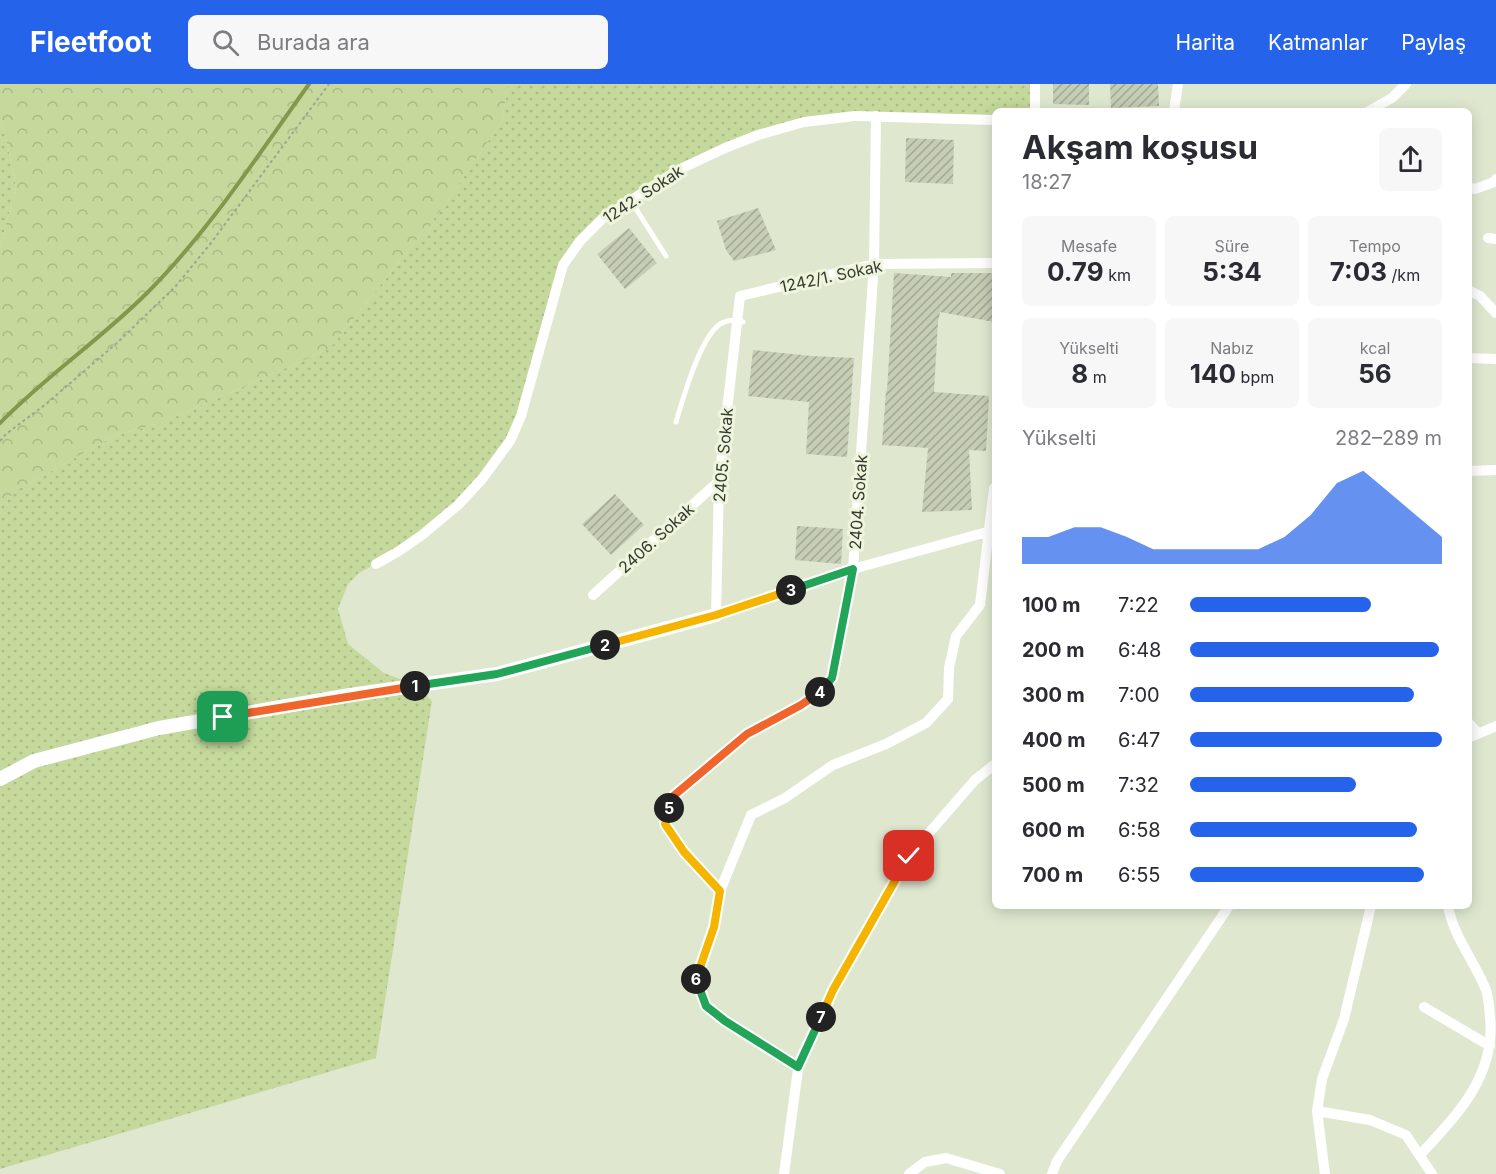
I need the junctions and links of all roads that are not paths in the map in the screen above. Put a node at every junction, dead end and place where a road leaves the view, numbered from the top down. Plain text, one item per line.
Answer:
1 (1035, 84) edge
2 (1178, 84) edge
3 (1406, 84) edge
4 (1035, 108) edge
5 (1174, 108) edge
6 (1375, 108) edge
7 (876, 117) junction
8 (992, 120) edge
9 (1496, 179) edge
10 (1472, 188) edge
11 (630, 200) junction
12 (666, 256) dead end
13 (992, 263) edge
14 (874, 264) junction
15 (1472, 292) edge
16 (740, 296) joint
17 (1496, 313) edge
18 (743, 322) dead end
19 (1472, 358) edge
20 (1496, 359) edge
21 (676, 422) dead end
22 (1496, 470) edge
23 (1472, 471) edge
24 (719, 481) junction
25 (992, 531) edge
26 (376, 564) dead end
27 (853, 569) junction
28 (593, 595) dead end
29 (716, 615) junction
30 (1496, 726) edge
31 (1473, 736) edge
32 (992, 767) edge
33 (0, 779) edge
34 (720, 891) junction
35 (1227, 909) edge
36 (1370, 909) edge
37 (1449, 909) edge
38 (1425, 1007) dead end
39 (1493, 1010) edge
40 (1490, 1046) junction
41 (798, 1067) junction
42 (1317, 1111) junction
43 (1420, 1155) junction
44 (784, 1174) edge
45 (909, 1174) edge
46 (1000, 1174) edge
47 (1052, 1174) edge
48 (1325, 1174) edge
49 (1432, 1174) edge

1 - 4 street
2 - 5 street
3 - 6 street
7 - 8 street, 1242. Sokak
7 - 11 street, 1242. Sokak
7 - 14 street, 2404. Sokak
9 - 10 street
11 - 12 lane
11 - 26 street, 1242. Sokak
13 - 14 street, 1242/1. Sokak
14 - 16 street, 1242/1. Sokak
14 - 27 street, 2404. Sokak
15 - 17 street
16 - 24 street, 2405. Sokak
18 - 21 lane
19 - 20 street
22 - 23 street
24 - 28 street, 2406. Sokak
24 - 29 street, 2405. Sokak
25 - 27 street
25 - 34 street
27 - 29 street
27 - 34 street, 2404. Sokak
29 - 33 street
30 - 31 street
32 - 41 street
34 - 41 street
35 - 47 street
36 - 42 street
37 - 39 street
38 - 40 street
39 - 40 street
40 - 43 street
41 - 44 street
42 - 43 street
42 - 48 street
43 - 49 street
45 - 46 street

